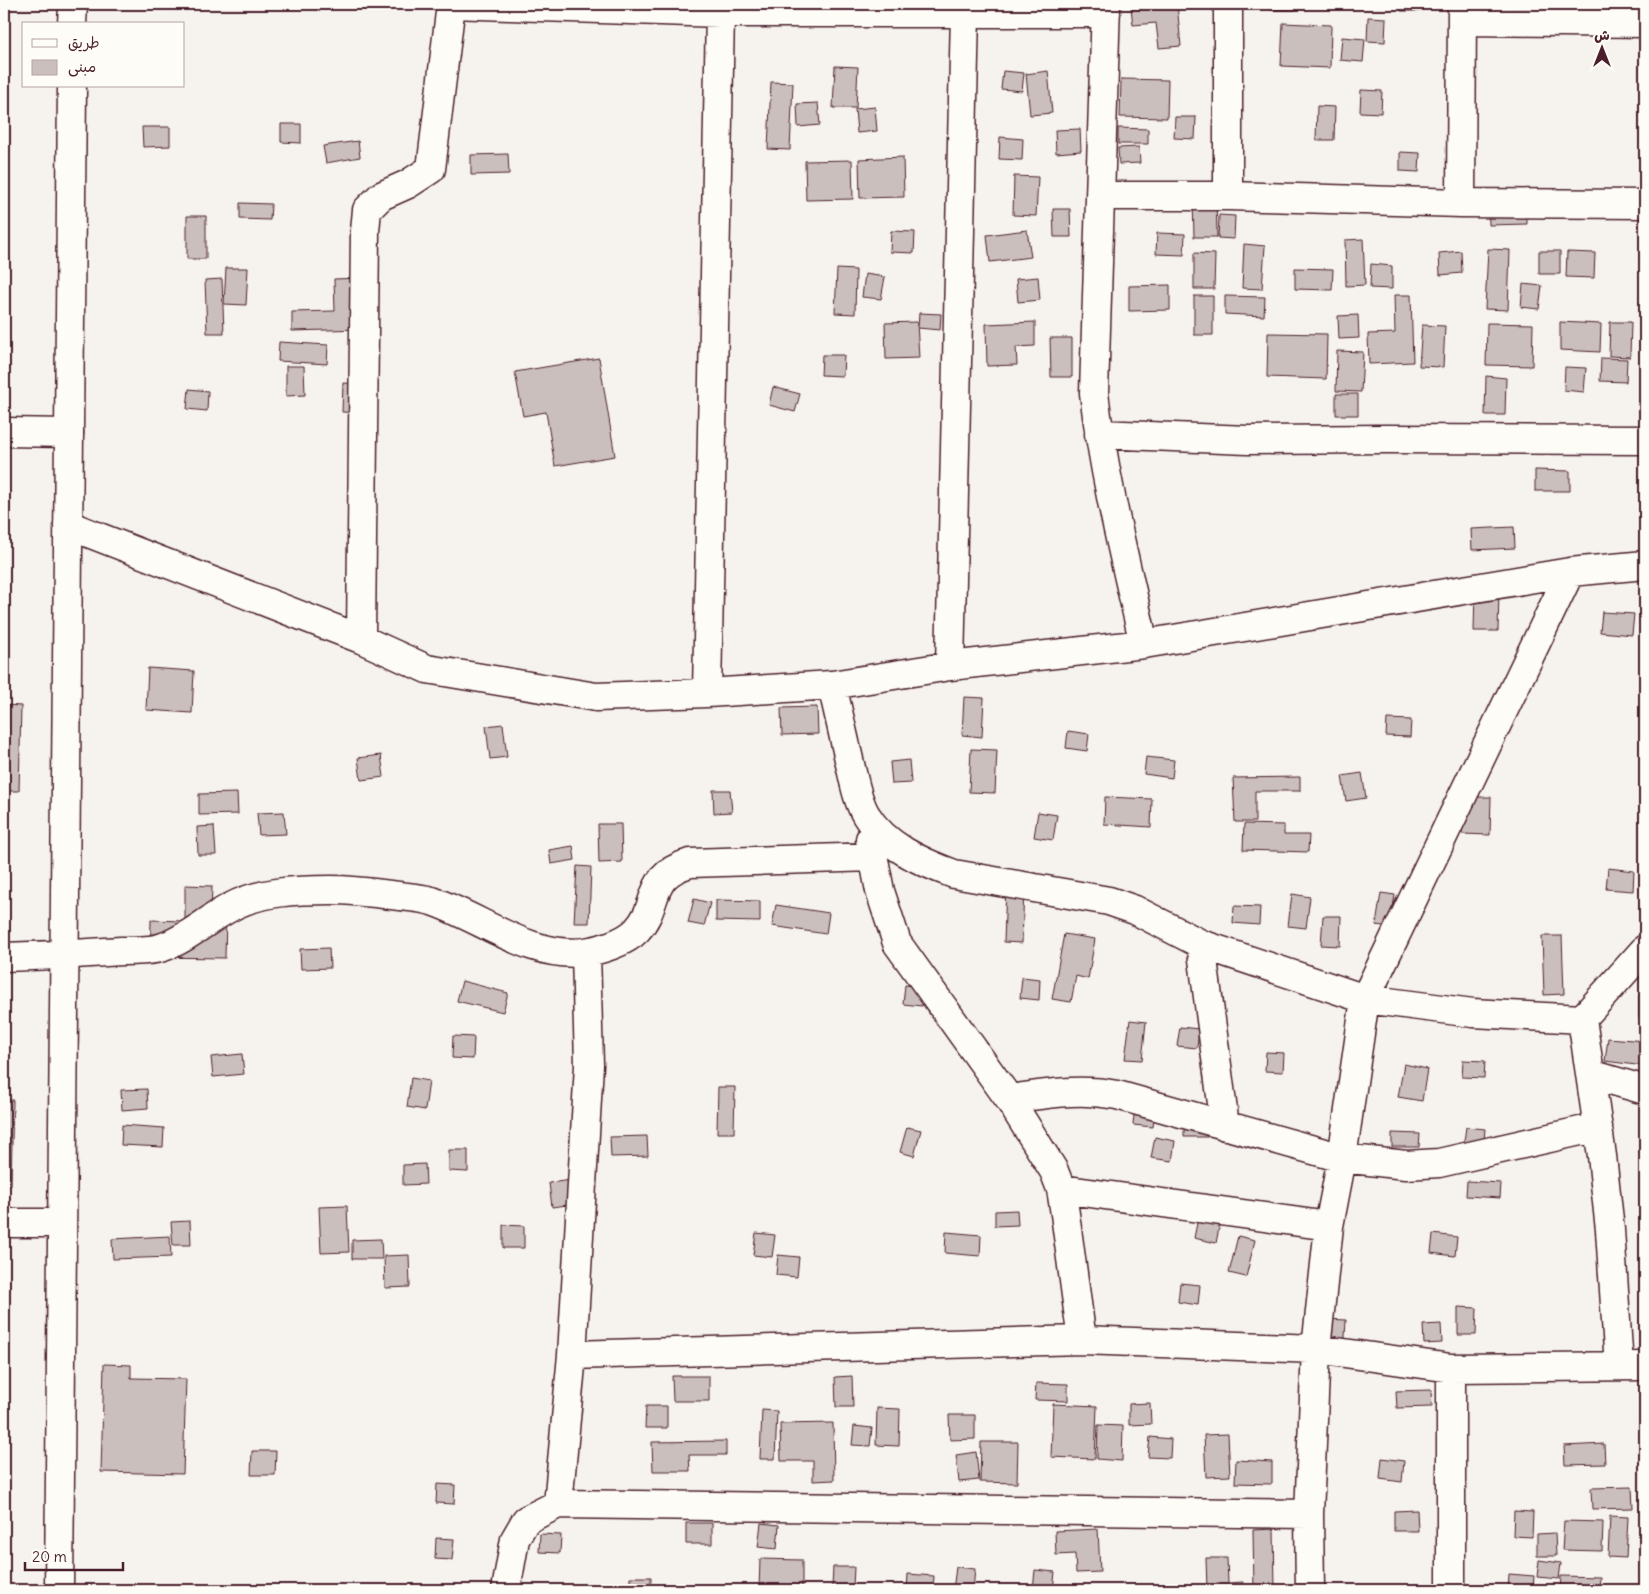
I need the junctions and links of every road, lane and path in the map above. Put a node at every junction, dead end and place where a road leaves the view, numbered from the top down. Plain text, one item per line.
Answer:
1 (61, 4) edge
2 (72, 4) edge
3 (451, 4) edge
4 (1228, 4) edge
5 (1106, 8) edge
6 (720, 12) junction
7 (1462, 12) edge
8 (965, 13) junction
9 (72, 22) edge
10 (1645, 23) edge
11 (72, 88) edge
12 (1100, 196) junction
13 (1228, 196) junction
14 (1461, 203) junction
15 (1645, 204) edge
16 (4, 432) edge
17 (69, 433) junction
18 (1099, 434) junction
19 (1645, 440) edge
20 (68, 525) junction
21 (1645, 565) edge
22 (1570, 572) junction
23 (361, 639) junction
24 (1144, 644) junction
25 (950, 666) junction
26 (832, 685) junction
27 (707, 693) junction
28 (866, 815) junction
29 (874, 857) junction
30 (1201, 944) junction
31 (1645, 949) edge
32 (586, 952) junction
33 (64, 956) junction
34 (4, 957) edge
35 (1366, 999) junction
36 (1582, 1019) junction
37 (1590, 1074) junction
38 (1645, 1090) edge
39 (1009, 1099) junction
40 (1225, 1126) junction
41 (1598, 1127) junction
42 (1342, 1158) junction
43 (1061, 1189) junction
44 (4, 1223) edge
45 (62, 1223) junction
46 (1329, 1226) junction
47 (1082, 1340) junction
48 (1316, 1349) junction
49 (572, 1354) junction
50 (1632, 1366) edge
51 (1451, 1368) junction
52 (558, 1504) junction
53 (1309, 1514) junction
54 (59, 1590) edge
55 (506, 1590) edge
56 (1310, 1590) edge
57 (1451, 1590) edge

1 - 2 street
2 - 9 street
3 - 6 street
3 - 23 street
4 - 13 street
5 - 8 street
5 - 12 street
6 - 8 street
6 - 27 street
7 - 10 street
7 - 14 street
8 - 25 street
11 - 17 street
12 - 13 street
12 - 18 street
13 - 14 street
14 - 15 street
16 - 17 street
17 - 20 street
18 - 19 street
18 - 24 street
20 - 23 street
20 - 33 street
21 - 22 street
22 - 24 street
22 - 35 street
23 - 27 street
24 - 25 street
25 - 26 street
26 - 27 street
26 - 28 street
28 - 29 street
28 - 30 street
29 - 32 street
29 - 39 street
30 - 35 street
30 - 40 street
31 - 36 street
32 - 33 street
32 - 49 street
33 - 34 street
33 - 45 street
35 - 36 street
35 - 42 street
36 - 37 street
37 - 38 street
37 - 41 street
39 - 40 street
39 - 43 street
40 - 42 street
41 - 42 street
41 - 50 street
42 - 46 street
43 - 46 street
43 - 47 street
44 - 45 street
45 - 54 street
46 - 48 street
47 - 48 street
47 - 49 street
48 - 51 street
48 - 53 street
49 - 52 street
50 - 51 street
51 - 57 street
52 - 53 street
52 - 55 street
53 - 56 street

